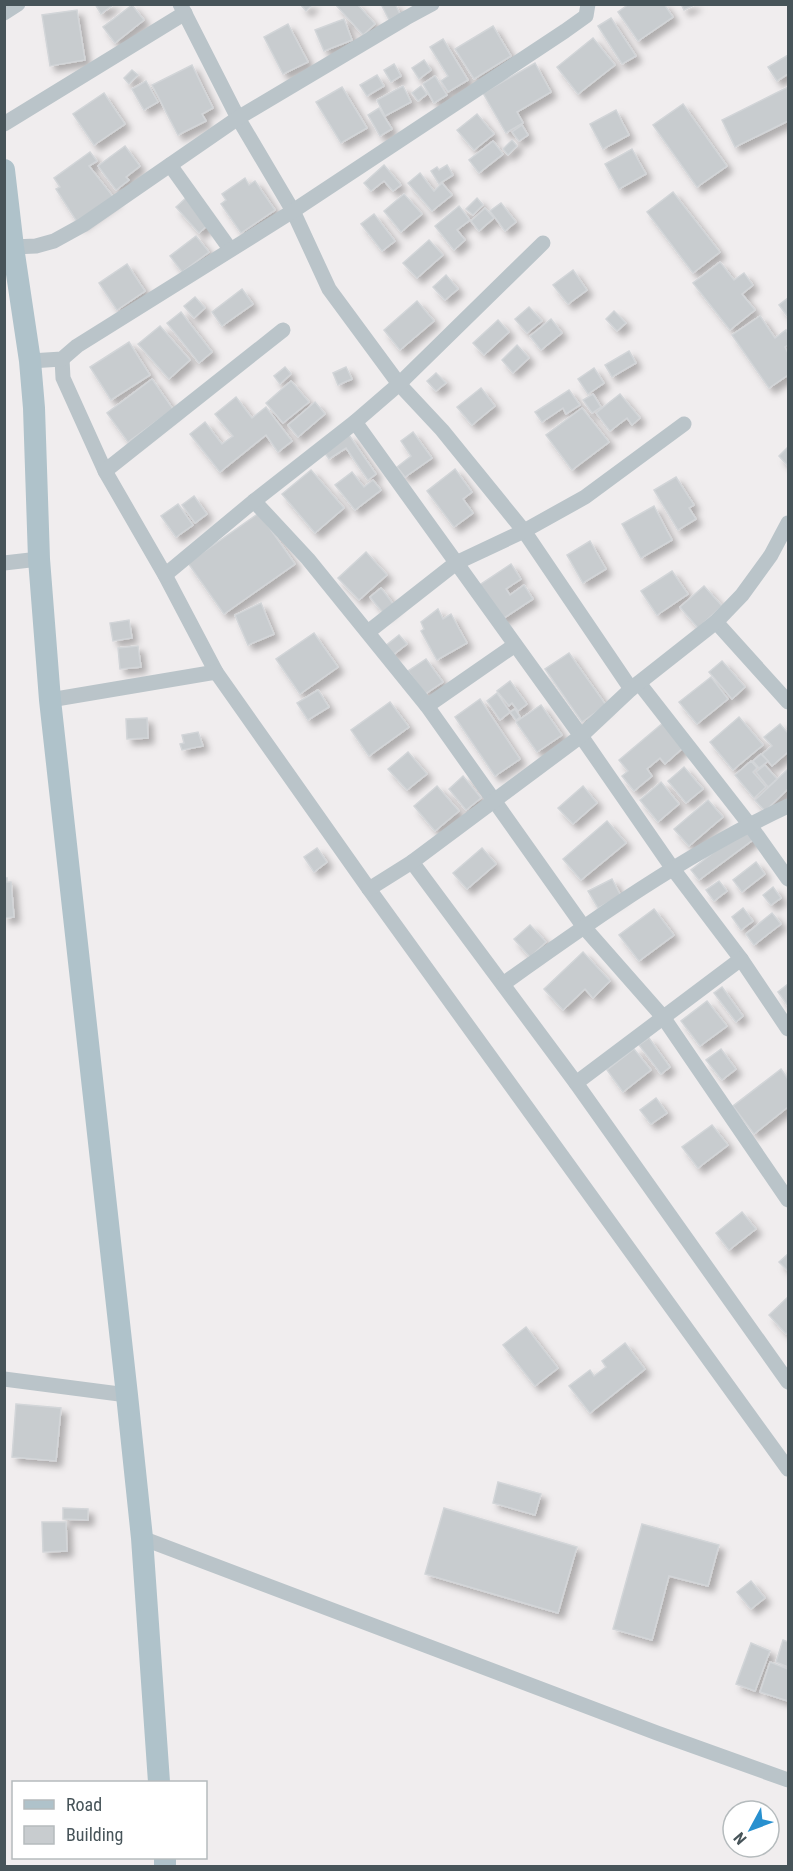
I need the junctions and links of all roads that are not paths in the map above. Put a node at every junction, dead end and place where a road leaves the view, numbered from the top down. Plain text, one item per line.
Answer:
1 (18, 4) edge
2 (432, 4) edge
3 (588, 4) edge
4 (182, 7) edge
5 (4, 13) edge
6 (238, 118) junction
7 (4, 124) edge
8 (170, 165) junction
9 (4, 170) edge
10 (5, 180) edge
11 (293, 211) junction
12 (543, 243) dead end
13 (13, 247) junction
14 (231, 249) junction
15 (283, 330) dead end
16 (62, 359) junction
17 (30, 361) junction
18 (399, 384) junction
19 (355, 422) junction
20 (684, 424) dead end
21 (105, 471) junction
22 (254, 501) junction
23 (789, 523) edge
24 (524, 531) junction
25 (39, 559) junction
26 (4, 563) edge
27 (456, 563) junction
28 (165, 575) junction
29 (716, 622) junction
30 (368, 632) junction
31 (515, 645) junction
32 (216, 672) junction
33 (635, 686) junction
34 (50, 700) junction
35 (789, 702) edge
36 (427, 706) junction
37 (581, 736) junction
38 (493, 802) junction
39 (789, 806) edge
40 (749, 824) junction
41 (412, 862) junction
42 (673, 869) junction
43 (789, 879) edge
44 (369, 889) junction
45 (584, 926) junction
46 (741, 959) junction
47 (503, 984) junction
48 (663, 1017) junction
49 (789, 1029) edge
50 (576, 1083) junction
51 (789, 1200) edge
52 (4, 1379) edge
53 (789, 1382) edge
54 (127, 1395) junction
55 (789, 1469) edge
56 (142, 1538) junction
57 (789, 1780) edge
58 (159, 1781) edge

1 - 5 street
2 - 6 street
3 - 11 street
4 - 6 street
4 - 7 street
6 - 8 street
6 - 11 street
8 - 13 street
8 - 14 street
9 - 10 main road
10 - 13 main road
11 - 14 street
11 - 18 street
12 - 18 street
13 - 17 main road
14 - 16 street
15 - 21 street
16 - 17 street
16 - 21 street
17 - 25 main road
18 - 19 street
18 - 24 street
19 - 22 street
19 - 27 street
20 - 24 street
21 - 28 street
22 - 28 street
22 - 30 street
23 - 29 street
24 - 27 street
24 - 33 street
25 - 26 street
25 - 34 main road
27 - 30 street
27 - 31 street
28 - 32 street
29 - 33 street
29 - 35 street
30 - 36 street
31 - 36 street
31 - 37 street
32 - 34 street
32 - 44 street
33 - 37 street
33 - 40 street
34 - 54 main road
36 - 38 street
37 - 38 street
37 - 42 street
38 - 41 street
38 - 45 street
39 - 40 street
40 - 42 street
40 - 43 street
41 - 44 street
41 - 47 street
42 - 45 street
42 - 46 street
44 - 55 street
45 - 47 street
45 - 48 street
46 - 48 street
46 - 49 street
47 - 50 street
48 - 50 street
48 - 51 street
50 - 53 street
52 - 54 street
54 - 56 main road
56 - 57 street
56 - 58 main road

